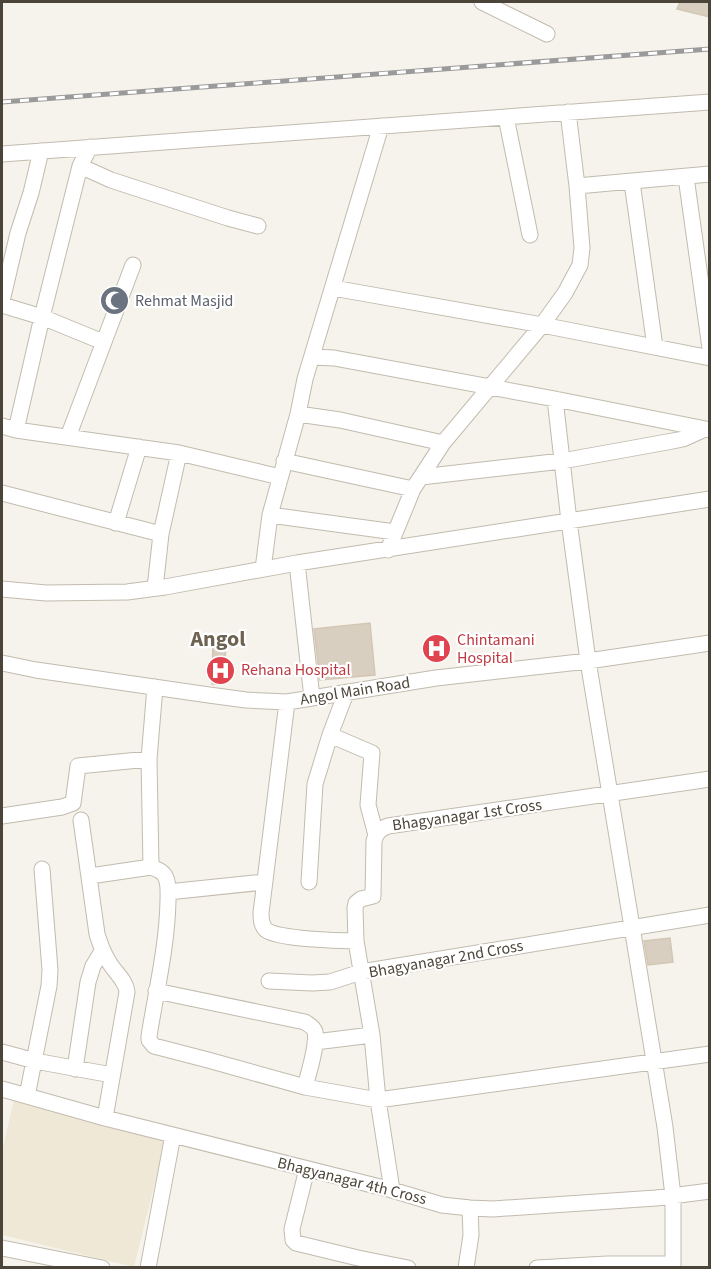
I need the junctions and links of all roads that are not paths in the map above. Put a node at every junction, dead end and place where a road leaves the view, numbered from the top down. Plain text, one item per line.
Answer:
1 (488, 3) edge
2 (547, 34) dead end
3 (710, 102) edge
4 (568, 112) junction
5 (506, 117) junction
6 (381, 126) junction
7 (90, 147) junction
8 (41, 151) junction
9 (2, 154) edge
10 (80, 166) junction
11 (710, 174) edge
12 (686, 177) junction
13 (632, 182) junction
14 (577, 186) junction
15 (258, 226) dead end
16 (530, 235) dead end
17 (133, 265) dead end
18 (333, 288) junction
19 (2, 303) edge
20 (42, 317) junction
21 (542, 325) junction
22 (104, 342) junction
23 (655, 347) junction
24 (710, 348) edge
25 (312, 357) junction
26 (710, 358) edge
27 (489, 387) junction
28 (555, 399) junction
29 (298, 414) junction
30 (9, 428) edge
31 (706, 430) edge
32 (68, 437) junction
33 (443, 442) junction
34 (139, 447) junction
35 (179, 453) junction
36 (284, 461) junction
37 (562, 461) junction
38 (280, 477) junction
39 (417, 483) junction
40 (2, 493) edge
41 (710, 499) edge
42 (270, 515) junction
43 (569, 521) junction
44 (116, 523) junction
45 (395, 532) junction
46 (161, 534) junction
47 (388, 550) junction
48 (297, 563) junction
49 (262, 569) junction
50 (155, 588) junction
51 (2, 589) edge
52 (710, 643) edge
53 (588, 662) junction
54 (2, 663) edge
55 (155, 687) junction
56 (346, 693) junction
57 (312, 698) junction
58 (287, 702) junction
59 (330, 735) junction
60 (149, 759) junction
61 (710, 779) edge
62 (610, 794) junction
63 (2, 816) edge
64 (81, 820) dead end
65 (376, 835) junction
66 (152, 867) junction
67 (42, 869) dead end
68 (90, 876) junction
69 (264, 882) junction
70 (309, 882) dead end
71 (168, 892) junction
72 (710, 915) edge
73 (632, 926) junction
74 (356, 941) junction
75 (102, 951) junction
76 (361, 972) junction
77 (269, 981) dead end
78 (156, 991) junction
79 (372, 1035) junction
80 (315, 1042) junction
81 (2, 1052) edge
82 (710, 1054) edge
83 (35, 1061) junction
84 (655, 1061) junction
85 (75, 1069) junction
86 (112, 1075) junction
87 (305, 1087) junction
88 (2, 1089) edge
89 (27, 1096) junction
90 (378, 1100) junction
91 (105, 1118) junction
92 (173, 1135) junction
93 (307, 1169) junction
94 (392, 1190) junction
95 (710, 1191) edge
96 (673, 1196) junction
97 (470, 1208) junction
98 (2, 1248) edge
99 (673, 1266) edge
100 (102, 1268) edge
101 (148, 1268) edge
102 (408, 1268) edge
103 (466, 1268) edge
104 (537, 1268) edge

1 - 2 street
3 - 4 street
4 - 5 street
4 - 14 street
5 - 6 street
5 - 16 street
6 - 7 street
6 - 18 street
7 - 8 street
7 - 10 street
8 - 9 street
8 - 19 street
10 - 15 street
10 - 20 street
11 - 12 street
12 - 13 street
12 - 24 street
13 - 14 street
13 - 23 street
14 - 21 street
17 - 22 street
18 - 21 street
18 - 25 street
19 - 20 street
20 - 22 street
20 - 30 street
21 - 23 street
21 - 27 street
22 - 32 street
23 - 26 street
25 - 27 street
25 - 29 street
27 - 28 street
27 - 33 street
28 - 31 street
28 - 37 street
29 - 33 street
29 - 36 street
30 - 32 street
31 - 37 street
32 - 34 street
33 - 39 street
34 - 35 street
34 - 44 street
35 - 38 street
35 - 46 street
36 - 38 street
36 - 39 street
37 - 39 street
37 - 43 street
38 - 42 street
39 - 45 street
40 - 44 street
41 - 43 street
42 - 45 street
42 - 49 street
43 - 47 street
43 - 53 street
44 - 46 street
45 - 47 street
46 - 50 street
47 - 48 street
48 - 49 street
48 - 57 street
49 - 50 street
50 - 51 street
52 - 53 street, Angol Main Road
53 - 56 street, Angol Main Road
53 - 62 street
54 - 55 street, Angol Main Road
55 - 58 street, Angol Main Road
55 - 60 street
56 - 57 street, Angol Main Road
56 - 59 street
57 - 58 street, Angol Main Road
58 - 69 street
59 - 65 street
59 - 70 street
60 - 63 street
60 - 66 street
61 - 62 street, Bhagyanagar 1st Cross
62 - 65 street, Bhagyanagar 1st Cross
62 - 73 street
64 - 68 street
65 - 74 street, Bhagyanagar 1st Cross
66 - 68 street
66 - 71 street
67 - 83 street
68 - 75 street
69 - 71 street
69 - 74 street
71 - 78 street
72 - 73 street, Bhagyanagar 2nd Cross
73 - 76 street, Bhagyanagar 2nd Cross
73 - 84 street
74 - 76 street, Bhagyanagar 1st Cross
75 - 85 street
75 - 86 street
76 - 77 street
76 - 79 street, Bhagyanagar 2nd Cross
78 - 80 street
78 - 87 street
79 - 80 street
79 - 90 street, Bhagyanagar 2nd Cross
80 - 87 street
81 - 83 street
82 - 84 street
83 - 85 street
83 - 89 street
84 - 90 street
84 - 96 street
85 - 86 street
86 - 91 street
87 - 90 street
88 - 89 street, Bhagyanagar 4th Cross
89 - 91 street, Bhagyanagar 4th Cross
90 - 94 street, Bhagyanagar 2nd Cross
91 - 92 street, Bhagyanagar 4th Cross
92 - 93 street, Bhagyanagar 4th Cross
92 - 101 street
93 - 94 street, Bhagyanagar 4th Cross
93 - 102 street
94 - 97 street, Bhagyanagar 4th Cross
95 - 96 street, Bhagyanagar 4th Cross
96 - 97 street, Bhagyanagar 4th Cross
96 - 99 street
97 - 103 street
98 - 100 street
99 - 104 street

